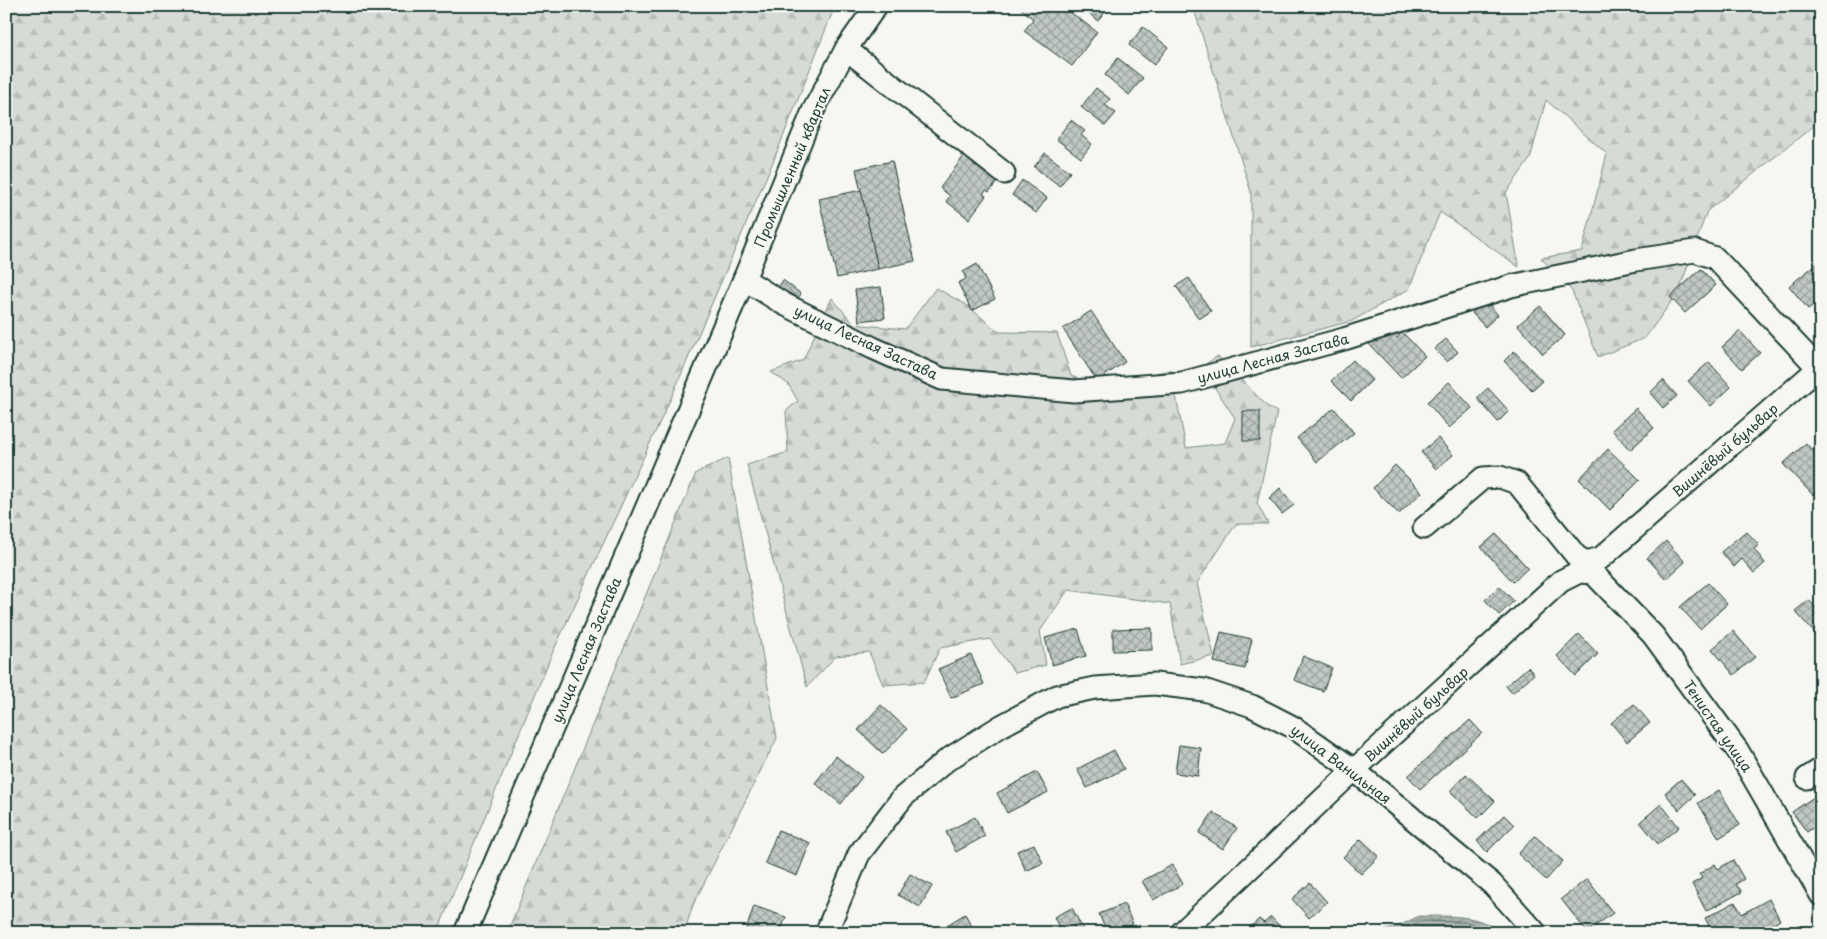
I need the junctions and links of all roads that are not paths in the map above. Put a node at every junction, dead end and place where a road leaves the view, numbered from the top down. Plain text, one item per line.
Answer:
1 (876, 6) edge
2 (846, 49) junction
3 (1004, 173) dead end
4 (744, 280) junction
5 (1820, 368) edge
6 (1424, 528) dead end
7 (1593, 573) joint
8 (1354, 770) junction
9 (1821, 895) edge
10 (465, 933) edge
11 (826, 933) edge
12 (1181, 933) edge
13 (1536, 933) edge

1 - 2 street, Промышленный квартал
2 - 3 street
2 - 4 street, Промышленный квартал
4 - 5 street, улица Лесная Застава
4 - 10 street, улица Лесная Застава
5 - 6 street, Вишнёвый бульвар
7 - 8 street, Вишнёвый бульвар
7 - 9 street, Тенистая улица
8 - 11 street, улица Ванильная
8 - 12 street, Вишнёвый бульвар
8 - 13 street, улица Ванильная

